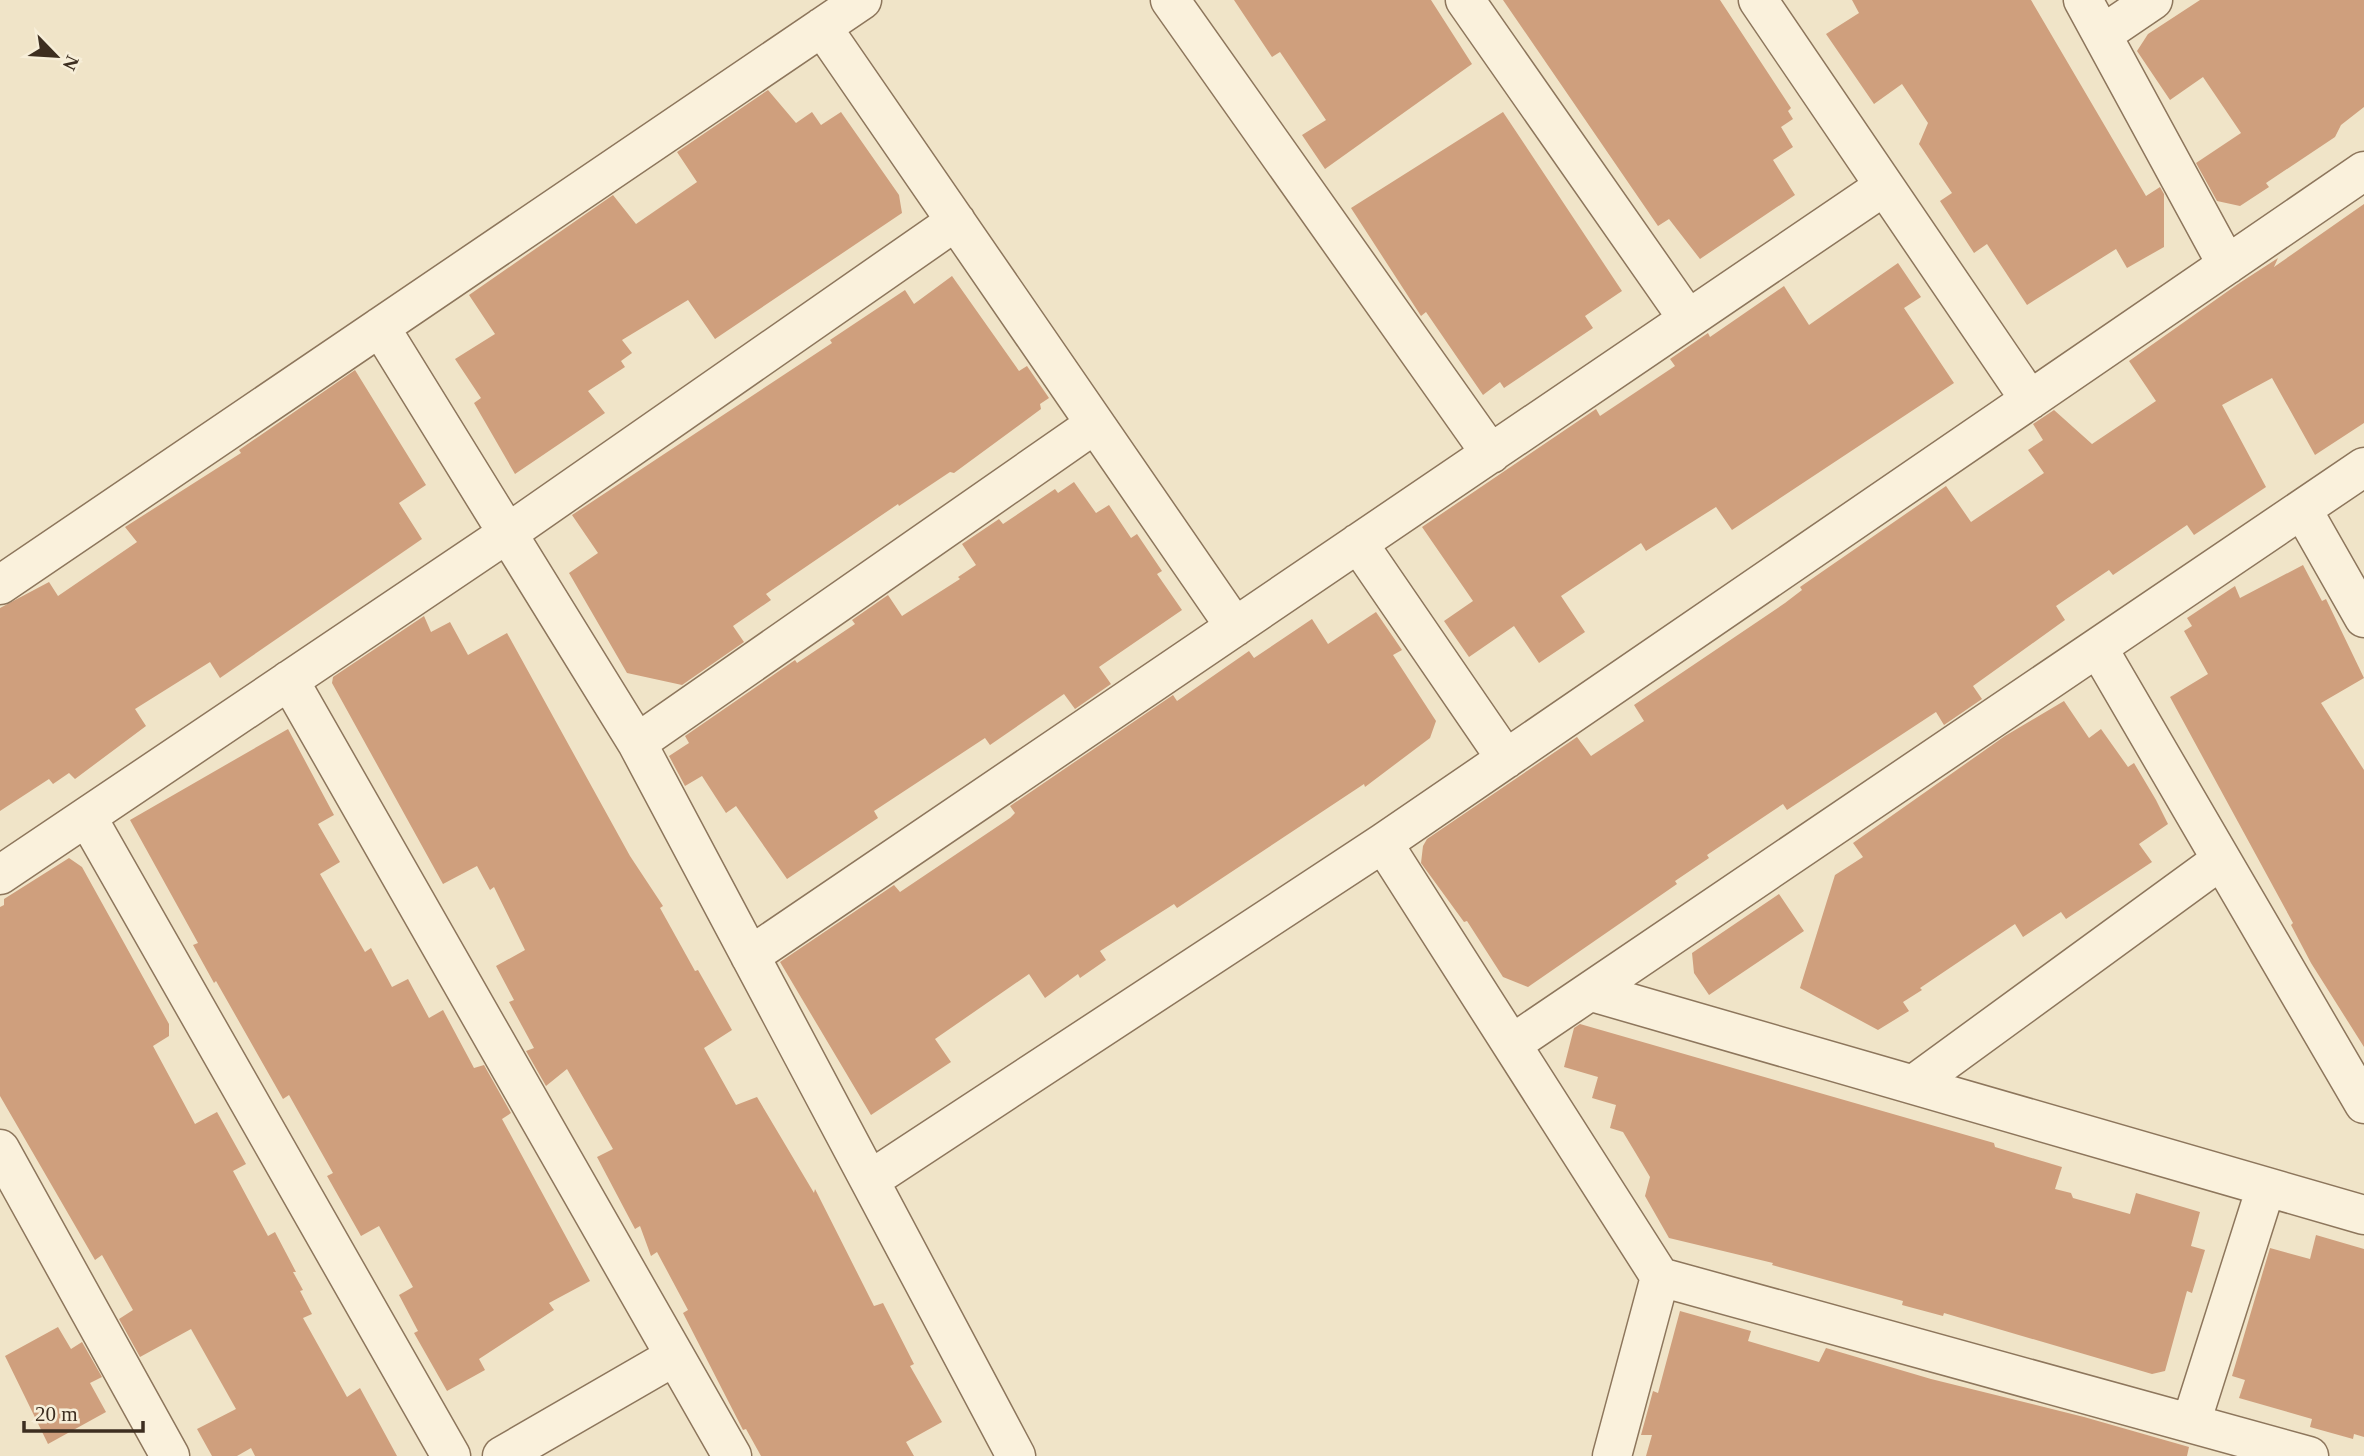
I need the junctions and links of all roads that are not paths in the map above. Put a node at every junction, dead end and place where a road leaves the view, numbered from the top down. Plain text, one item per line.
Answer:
1 (862, 0) edge
2 (1170, 0) edge
3 (1465, 0) edge
4 (1758, 0) edge
5 (2083, 0) edge
6 (2153, 0) edge
7 (822, 27) junction
8 (2103, 34) junction
9 (2364, 171) edge
10 (1883, 187) junction
11 (956, 221) junction
12 (2227, 265) junction
13 (1688, 319) junction
14 (380, 327) junction
15 (2030, 400) junction
16 (1095, 424) junction
17 (1491, 454) junction
18 (2364, 467) edge
19 (2302, 509) junction
20 (508, 533) junction
21 (1358, 544) junction
22 (0, 585) edge
23 (2364, 618) edge
24 (1234, 627) junction
25 (2098, 648) junction
26 (289, 680) junction
27 (637, 743) junction
28 (1506, 759) junction
29 (87, 817) junction
30 (1383, 843) junction
31 (2221, 860) junction
32 (0, 875) edge
33 (750, 956) junction
34 (1592, 992) junction
35 (1512, 1044) junction
36 (1914, 1084) junction
37 (2364, 1104) edge
38 (0, 1149) edge
39 (870, 1180) junction
40 (2266, 1187) junction
41 (2364, 1215) edge
42 (1660, 1277) junction
43 (675, 1356) junction
44 (2192, 1423) junction
45 (170, 1456) edge
46 (451, 1456) edge
47 (502, 1456) edge
48 (732, 1456) edge
49 (1016, 1456) edge
50 (1612, 1456) edge
51 (2309, 1456) edge

1 - 7 street
2 - 17 street
3 - 13 street
4 - 10 street
5 - 8 street
6 - 8 street
7 - 11 street
7 - 14 street
8 - 12 street
9 - 12 street
10 - 13 street
10 - 15 street
11 - 16 street
11 - 20 street
12 - 15 street
13 - 17 street
14 - 20 street
14 - 22 street
15 - 28 street
16 - 24 street
16 - 27 street
17 - 21 street
18 - 19 street
19 - 23 street
19 - 25 street
20 - 26 street
20 - 27 street
21 - 24 street
21 - 28 street
24 - 33 street
25 - 31 street
25 - 34 street
26 - 29 street
26 - 43 street
27 - 33 street
28 - 30 street
29 - 32 street
29 - 46 street
30 - 35 street
30 - 39 street
31 - 36 street
31 - 37 street
33 - 39 street
34 - 35 street
34 - 36 street
35 - 42 street
36 - 40 street
38 - 45 street
39 - 49 street
40 - 41 street
40 - 44 street
42 - 44 street
42 - 50 street
43 - 47 street
43 - 48 street
44 - 51 street

